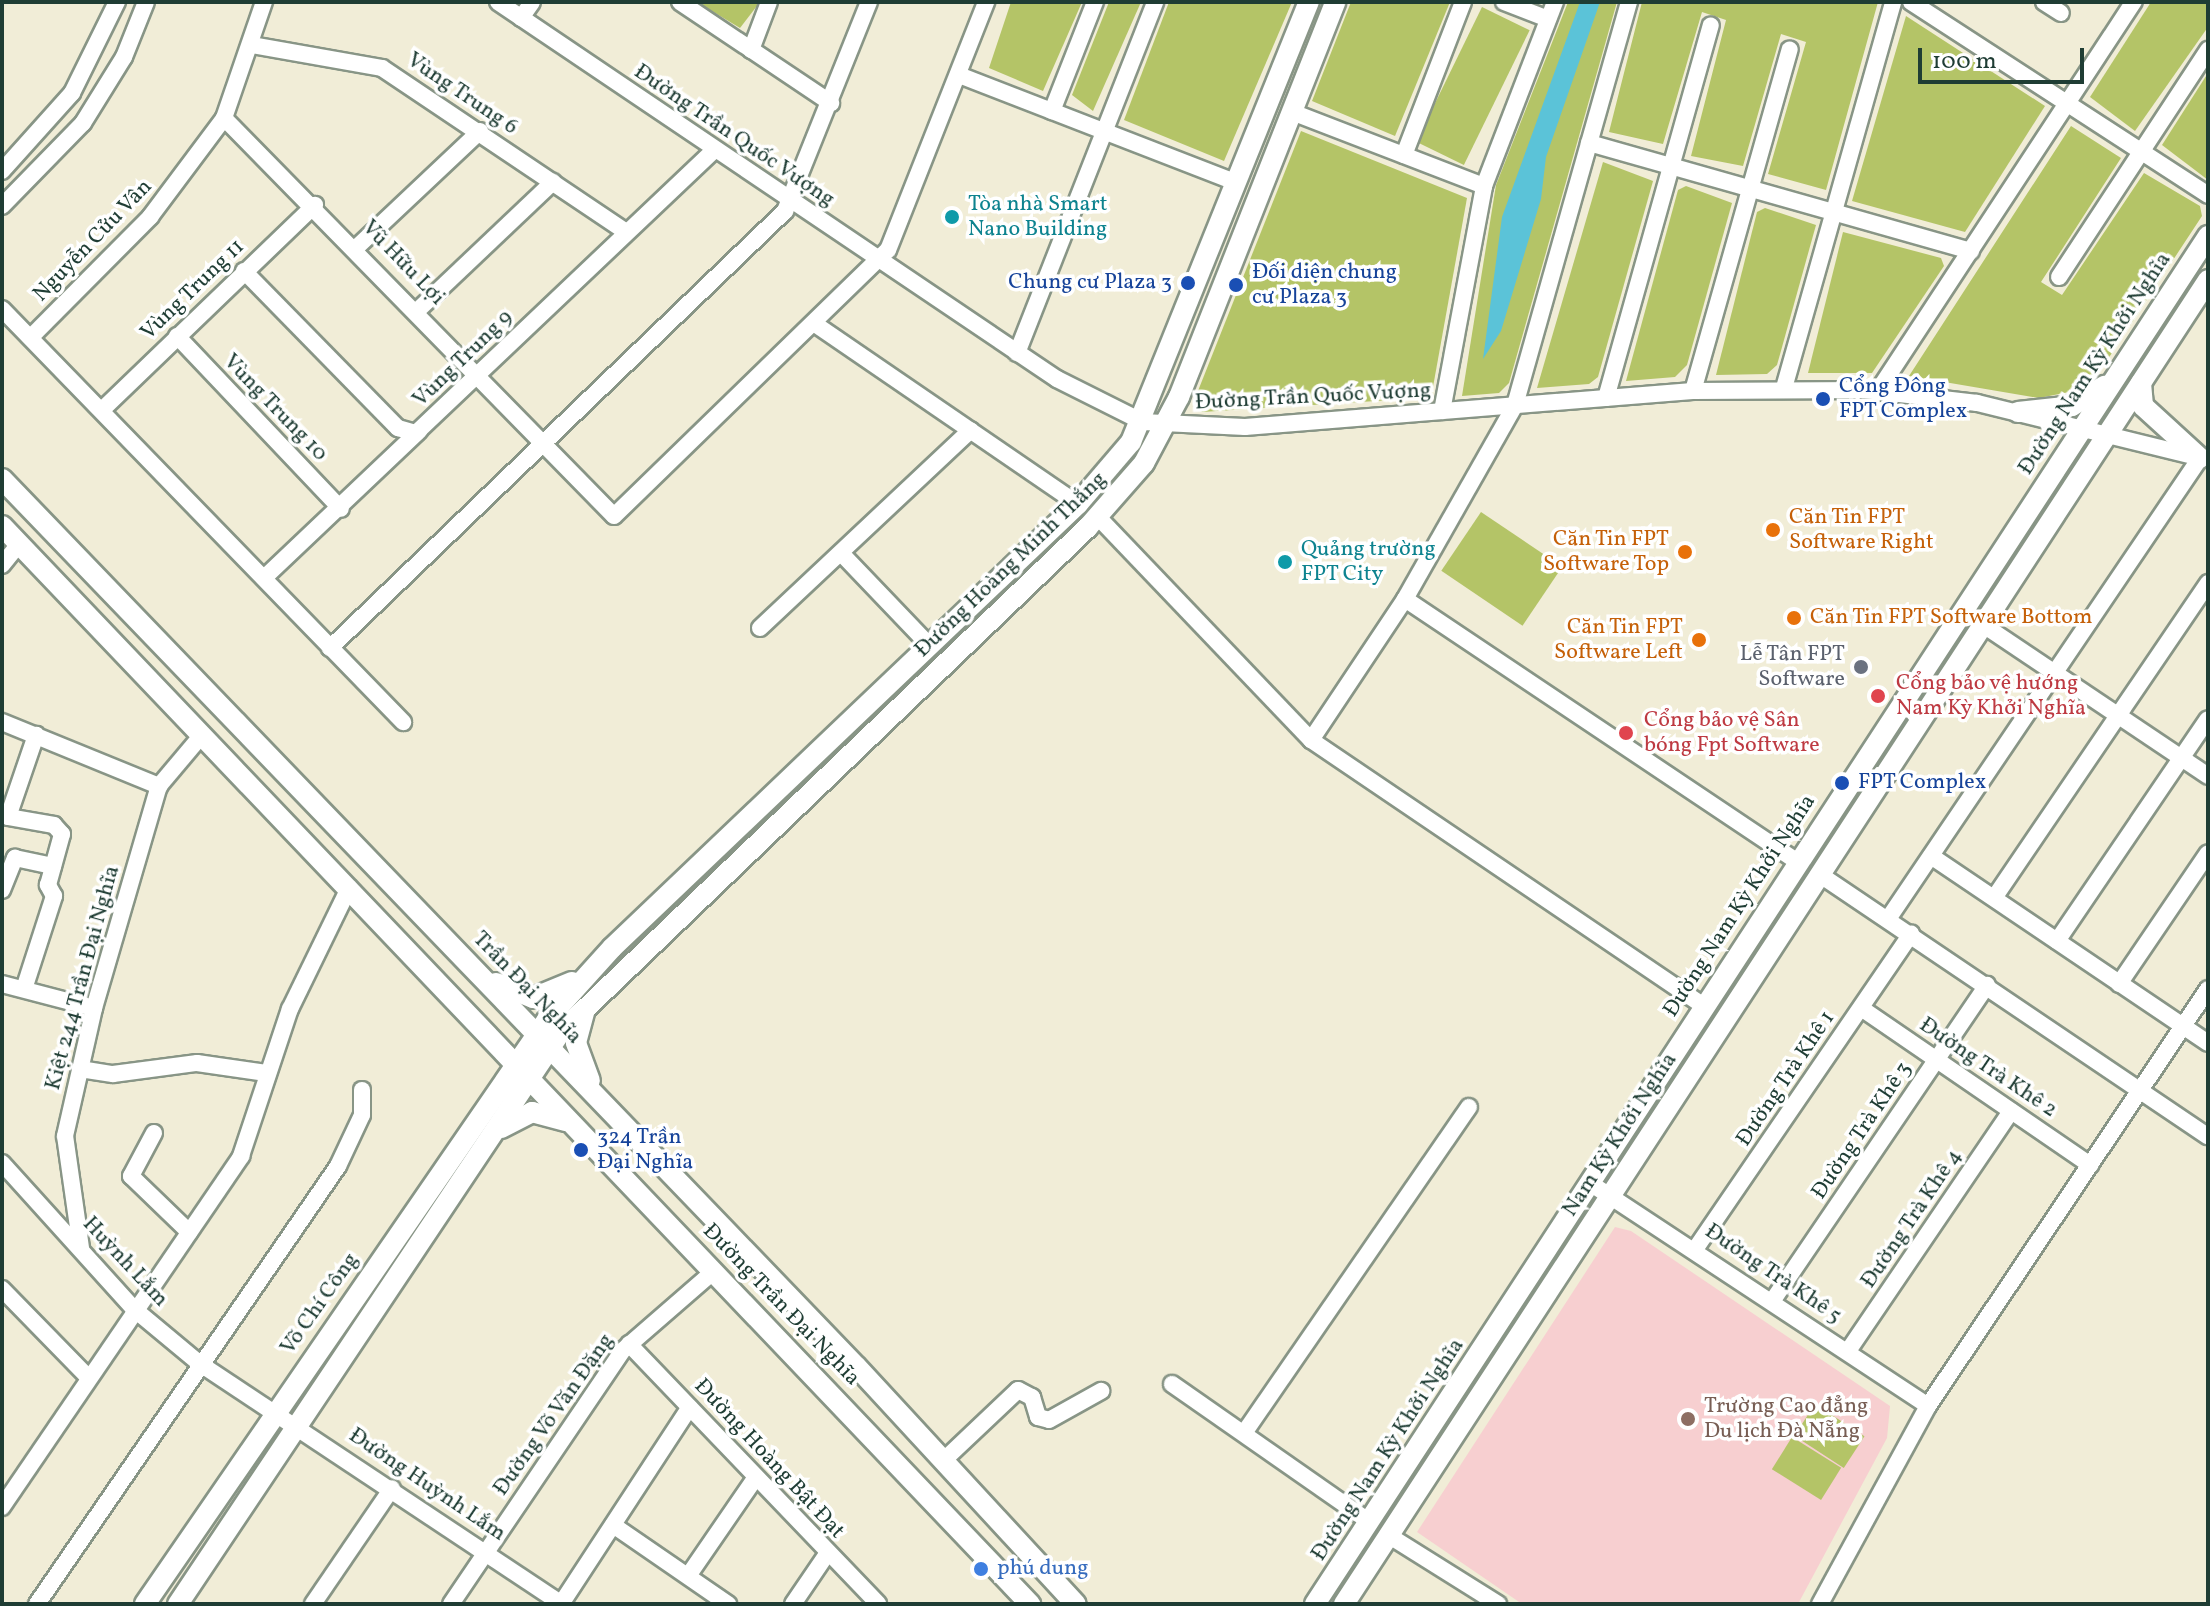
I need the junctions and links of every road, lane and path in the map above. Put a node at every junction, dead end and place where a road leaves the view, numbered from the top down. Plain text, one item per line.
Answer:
1 (117, 2) edge
2 (146, 2) edge
3 (264, 2) edge
4 (498, 2) edge
5 (532, 2) edge
6 (680, 2) edge
7 (769, 2) edge
8 (869, 2) edge
9 (986, 2) edge
10 (1095, 2) edge
11 (1155, 2) edge
12 (1309, 2) edge
13 (1335, 2) edge
14 (1463, 2) edge
15 (1504, 2) edge
16 (1555, 2) edge
17 (1629, 2) edge
18 (1893, 2) edge
19 (1911, 2) edge
20 (2044, 2) edge
21 (2134, 2) edge
22 (2061, 13) dead end
23 (521, 18) junction
24 (1548, 19) junction
25 (1711, 25) dead end
26 (252, 45) junction
27 (1790, 49) dead end
28 (751, 50) junction
29 (2208, 50) edge
30 (959, 75) junction
31 (831, 103) junction
32 (2068, 104) junction
33 (1052, 111) junction
34 (1292, 112) junction
35 (224, 118) junction
36 (480, 131) junction
37 (1104, 131) junction
38 (1589, 143) junction
39 (714, 150) junction
40 (2141, 152) junction
41 (1404, 155) junction
42 (1671, 166) junction
43 (2, 171) edge
44 (553, 182) junction
45 (1237, 183) junction
46 (1484, 186) junction
47 (1750, 189) junction
48 (1260, 191) junction
49 (2208, 195) edge
50 (791, 202) junction
51 (315, 205) junction
52 (2, 206) edge
53 (1834, 212) junction
54 (626, 232) junction
55 (2208, 236) edge
56 (357, 247) junction
57 (1971, 251) junction
58 (879, 260) junction
59 (244, 271) junction
60 (2059, 277) dead end
61 (2208, 280) edge
62 (2, 309) edge
63 (418, 310) junction
64 (815, 324) junction
65 (32, 336) junction
66 (177, 336) junction
67 (1017, 353) junction
68 (2119, 373) junction
69 (479, 374) junction
70 (2141, 383) junction
71 (1784, 388) junction
72 (1693, 391) junction
73 (1878, 391) junction
74 (1606, 398) junction
75 (1515, 405) junction
76 (104, 408) junction
77 (1442, 411) junction
78 (2018, 412) junction
79 (1143, 422) junction
80 (1167, 425) junction
81 (2082, 428) junction
82 (971, 430) junction
83 (419, 431) junction
84 (2108, 432) junction
85 (546, 441) junction
86 (2204, 460) edge
87 (2, 479) edge
88 (1078, 504) junction
89 (341, 509) junction
90 (1098, 517) junction
91 (2, 526) edge
92 (19, 544) junction
93 (841, 553) junction
94 (2, 565) edge
95 (264, 578) junction
96 (2208, 583) edge
97 (1405, 599) junction
98 (1982, 624) junction
99 (760, 628) dead end
100 (929, 645) junction
101 (330, 648) junction
102 (945, 662) junction
103 (176, 665) junction
104 (2056, 672) junction
105 (156, 684) junction
106 (2118, 715) junction
107 (2208, 719) edge
108 (2, 722) edge
109 (403, 722) dead end
110 (36, 735) junction
111 (202, 735) junction
112 (1311, 740) junction
113 (2181, 758) junction
114 (2208, 776) edge
115 (159, 786) junction
116 (2208, 853) edge
117 (1931, 856) junction
118 (1798, 862) junction
119 (53, 866) junction
120 (1819, 874) junction
121 (349, 888) junction
122 (2, 890) edge
123 (1994, 898) junction
124 (1888, 919) junction
125 (1911, 934) junction
126 (2057, 941) junction
127 (612, 948) junction
128 (473, 967) junction
129 (2, 984) edge
130 (2119, 984) junction
131 (1987, 985) junction
132 (24, 989) junction
133 (2208, 989) edge
134 (596, 996) junction
135 (1704, 1006) junction
136 (94, 1008) junction
137 (1861, 1008) junction
138 (2183, 1026) junction
139 (543, 1040) junction
140 (2208, 1043) edge
141 (1936, 1060) junction
142 (80, 1069) junction
143 (522, 1071) junction
144 (266, 1073) junction
145 (362, 1090) dead end
146 (2140, 1090) junction
147 (597, 1095) junction
148 (1469, 1107) dead end
149 (2011, 1111) junction
150 (575, 1126) junction
151 (154, 1133) dead end
152 (493, 1136) junction
153 (2208, 1136) edge
154 (2, 1163) edge
155 (2090, 1165) junction
156 (1590, 1183) junction
157 (1611, 1194) junction
158 (189, 1232) junction
159 (81, 1248) junction
160 (1696, 1248) junction
161 (714, 1271) junction
162 (2, 1289) edge
163 (1773, 1300) junction
164 (134, 1309) junction
165 (629, 1344) junction
166 (1848, 1351) junction
167 (199, 1363) junction
168 (856, 1366) junction
169 (88, 1377) junction
170 (1172, 1384) dead end
171 (831, 1391) junction
172 (1101, 1391) dead end
173 (1928, 1406) junction
174 (271, 1407) junction
175 (690, 1407) junction
176 (299, 1426) junction
177 (1244, 1433) junction
178 (944, 1460) junction
179 (756, 1477) junction
180 (392, 1488) junction
181 (2, 1507) edge
182 (1370, 1522) junction
183 (613, 1525) junction
184 (1388, 1535) junction
185 (487, 1552) junction
186 (827, 1554) junction
187 (688, 1576) junction
188 (37, 1604) edge
189 (145, 1604) edge
190 (178, 1604) edge
191 (313, 1604) edge
192 (451, 1604) edge
193 (561, 1604) edge
194 (728, 1604) edge
195 (793, 1604) edge
196 (878, 1604) edge
197 (1030, 1604) edge
198 (1076, 1604) edge
199 (1315, 1604) edge
200 (1344, 1604) edge
201 (1498, 1604) edge
202 (1820, 1604) edge

1 - 43 street
2 - 52 street
3 - 26 street, Nguyễn Cửu Vân
4 - 23 street, Đường Trần Quốc Vượng
5 - 23 street
6 - 28 street
7 - 28 street
8 - 31 street
9 - 30 street
10 - 33 street
11 - 37 street
12 - 45 main road, Đường Hoàng Minh Thắng
13 - 34 main road, Đường Hoàng Minh Thắng
14 - 41 street
15 - 24 street
16 - 24 street
17 - 38 street
18 - 53 street
19 - 32 street
20 - 22 street
21 - 32 street
23 - 39 street, Đường Trần Quốc Vượng
24 - 46 street
25 - 42 street
26 - 35 street, Nguyễn Cửu Vân
26 - 36 street, Vùng Trung 6
27 - 47 street
28 - 31 street
29 - 40 street
30 - 33 street
30 - 58 street
31 - 50 street
32 - 40 street
32 - 57 street
33 - 37 street
34 - 41 street
34 - 48 main road, Đường Hoàng Minh Thắng
35 - 51 street, Vũ Hữu Lợi
35 - 65 street, Nguyễn Cửu Vân
36 - 44 street, Vùng Trung 6
36 - 56 street
37 - 45 street
37 - 67 street
38 - 42 street
38 - 75 street
39 - 50 street, Đường Trần Quốc Vượng
39 - 54 street, Vùng Trung 9
40 - 49 street
40 - 60 street
41 - 46 street
42 - 47 street
42 - 74 street
44 - 54 street, Vùng Trung 6
44 - 63 street
45 - 48 main road
45 - 79 main road, Đường Hoàng Minh Thắng
46 - 77 street
47 - 53 street
47 - 72 street
48 - 80 main road, Đường Hoàng Minh Thắng
50 - 58 street, Đường Trần Quốc Vượng
50 - 85 street
51 - 56 street, Vũ Hữu Lợi
51 - 59 street, Vùng Trung 11
53 - 57 street
53 - 71 street
54 - 69 street, Vùng Trung 9
55 - 68 main road, Đường Nam Kỳ Khởi Nghĩa
56 - 63 street, Vũ Hữu Lợi
57 - 73 street
58 - 64 street
58 - 67 street, Đường Trần Quốc Vượng
59 - 66 street, Vùng Trung 11
59 - 83 street, Vùng Trung 9
61 - 70 main road, Nam Kỳ Khởi Nghĩa
62 - 65 street
63 - 69 street, Vũ Hữu Lợi
64 - 82 street
64 - 85 street, Vũ Hữu Lợi
65 - 76 street
66 - 76 street, Vùng Trung 11
66 - 89 street, Vùng Trung 10
67 - 79 street, Đường Trần Quốc Vượng
68 - 78 main road
68 - 81 main road, Đường Nam Kỳ Khởi Nghĩa
69 - 83 street, Vùng Trung 9
69 - 85 street, Vũ Hữu Lợi
70 - 84 main road, Nam Kỳ Khởi Nghĩa
70 - 86 main road
71 - 72 street, Đường Trần Quốc Vượng
71 - 73 street, Đường Trần Quốc Vượng
72 - 74 street, Đường Trần Quốc Vượng
73 - 78 street, Đường Trần Quốc Vượng
74 - 75 street, Đường Trần Quốc Vượng
75 - 77 street, Đường Trần Quốc Vượng
75 - 97 street
76 - 95 street
77 - 80 street, Đường Trần Quốc Vượng
78 - 81 street, Đường Trần Quốc Vượng
79 - 80 street, Đường Trần Quốc Vượng
79 - 88 main road, Đường Hoàng Minh Thắng
80 - 90 main road, Đường Hoàng Minh Thắng
81 - 84 street, Đường Trần Quốc Vượng
81 - 118 main road, Đường Nam Kỳ Khởi Nghĩa
82 - 88 street
82 - 93 street
83 - 89 street
84 - 86 street, Đường Trần Quốc Vượng
84 - 98 main road, Nam Kỳ Khởi Nghĩa
85 - 101 street
86 - 104 street
87 - 103 main road, Trần Đại Nghĩa
88 - 100 main road, Đường Hoàng Minh Thắng
89 - 95 street
90 - 102 main road, Đường Hoàng Minh Thắng
90 - 112 street
91 - 92 main road
92 - 94 street
92 - 105 main road
93 - 99 street
93 - 100 street
95 - 101 street
96 - 106 street
97 - 112 street
97 - 118 street
98 - 104 street
98 - 120 main road, Nam Kỳ Khởi Nghĩa
100 - 102 main road
100 - 127 main road, Đường Hoàng Minh Thắng
101 - 109 street
102 - 134 main road, Đường Hoàng Minh Thắng
103 - 105 main road
103 - 128 main road, Trần Đại Nghĩa
104 - 106 street
104 - 117 street
105 - 111 main road
106 - 113 street
106 - 123 street
107 - 113 street
108 - 110 street
110 - 115 street
110 - 119 street
111 - 115 street, Kiệt 244 Trần Đại Nghĩa
111 - 121 main road
112 - 135 street
113 - 114 street
113 - 126 street
115 - 136 street, Kiệt 244 Trần Đại Nghĩa
116 - 130 street
117 - 123 street
117 - 124 street
118 - 135 main road, Đường Nam Kỳ Khởi Nghĩa
119 - 122 street
119 - 132 street
120 - 124 street
120 - 157 main road, Nam Kỳ Khởi Nghĩa
121 - 143 main road, Đường Trần Đại Nghĩa
121 - 144 street
123 - 126 street
124 - 125 street
125 - 131 street
125 - 137 street, Đường Trà Khê 1
126 - 130 street
127 - 128 main road
127 - 139 main road, Đường Hoàng Minh Thắng
128 - 139 main road, Trần Đại Nghĩa
129 - 132 street
130 - 138 street
131 - 141 street, Đường Trà Khê 3
131 - 146 street
132 - 136 street
133 - 138 street
134 - 139 main road, Đường Hoàng Minh Thắng
134 - 147 main road
135 - 156 main road, Đường Nam Kỳ Khởi Nghĩa
136 - 142 street, Kiệt 244 Trần Đại Nghĩa
137 - 141 street, Đường Trà Khê 2
137 - 160 street, Đường Trà Khê 1
138 - 140 street
138 - 146 street
139 - 143 main road, Võ Chí Công
139 - 147 main road, Trần Đại Nghĩa
141 - 149 street, Đường Trà Khê 2
141 - 163 street, Đường Trà Khê 3
142 - 144 street
142 - 159 street, Kiệt 244 Trần Đại Nghĩa
143 - 150 main road, Đường Trần Đại Nghĩa
143 - 152 main road, Võ Chí Công
143 - 174 main road, Võ Chí Công
144 - 158 street
145 - 167 street
146 - 153 street
146 - 155 street
147 - 168 main road, Trần Đại Nghĩa
148 - 177 street
149 - 155 street, Đường Trà Khê 2
149 - 166 street, Đường Trà Khê 4
150 - 152 main road
150 - 161 main road, Đường Trần Đại Nghĩa
151 - 158 street
152 - 176 main road, Võ Chí Công
154 - 159 street, Huỳnh Lắm
155 - 173 street
156 - 157 street, Đường Trà Khê 5
156 - 182 main road, Đường Nam Kỳ Khởi Nghĩa
157 - 160 street, Đường Trà Khê 5
157 - 184 main road, Nam Kỳ Khởi Nghĩa
158 - 164 street
159 - 164 street, Huỳnh Lắm
160 - 163 street, Đường Trà Khê 5
161 - 165 street, Đường Võ Văn Đặng
161 - 171 main road, Đường Trần Đại Nghĩa
162 - 169 street
163 - 166 street, Đường Trà Khê 5
164 - 167 street, Huỳnh Lắm
164 - 169 street
165 - 175 street, Đường Hoàng Bật Đạt
165 - 185 street, Đường Võ Văn Đặng
166 - 173 street, Đường Trà Khê 5
167 - 174 street, Huỳnh Lắm
167 - 188 street
168 - 171 main road
168 - 178 main road, Trần Đại Nghĩa
169 - 181 street
170 - 177 street
171 - 197 main road, Đường Trần Đại Nghĩa
172 - 178 street
173 - 202 street
174 - 176 street, Đường Huỳnh Lắm
174 - 189 main road, Võ Chí Công
175 - 179 street, Đường Hoàng Bật Đạt
175 - 183 street
176 - 180 street, Đường Huỳnh Lắm
176 - 190 main road, Võ Chí Công
177 - 182 street
178 - 198 main road, Trần Đại Nghĩa
179 - 186 street, Đường Hoàng Bật Đạt
179 - 187 street
180 - 185 street, Đường Huỳnh Lắm
180 - 191 street
182 - 184 main road
182 - 199 main road, Đường Nam Kỳ Khởi Nghĩa
183 - 187 street
183 - 193 street
184 - 200 main road, Đường Nam Kỳ Khởi Nghĩa
184 - 201 street
185 - 192 street, Đường Võ Văn Đặng
185 - 193 street, Đường Huỳnh Lắm
186 - 195 street
186 - 196 street, Đường Hoàng Bật Đạt
187 - 194 street

